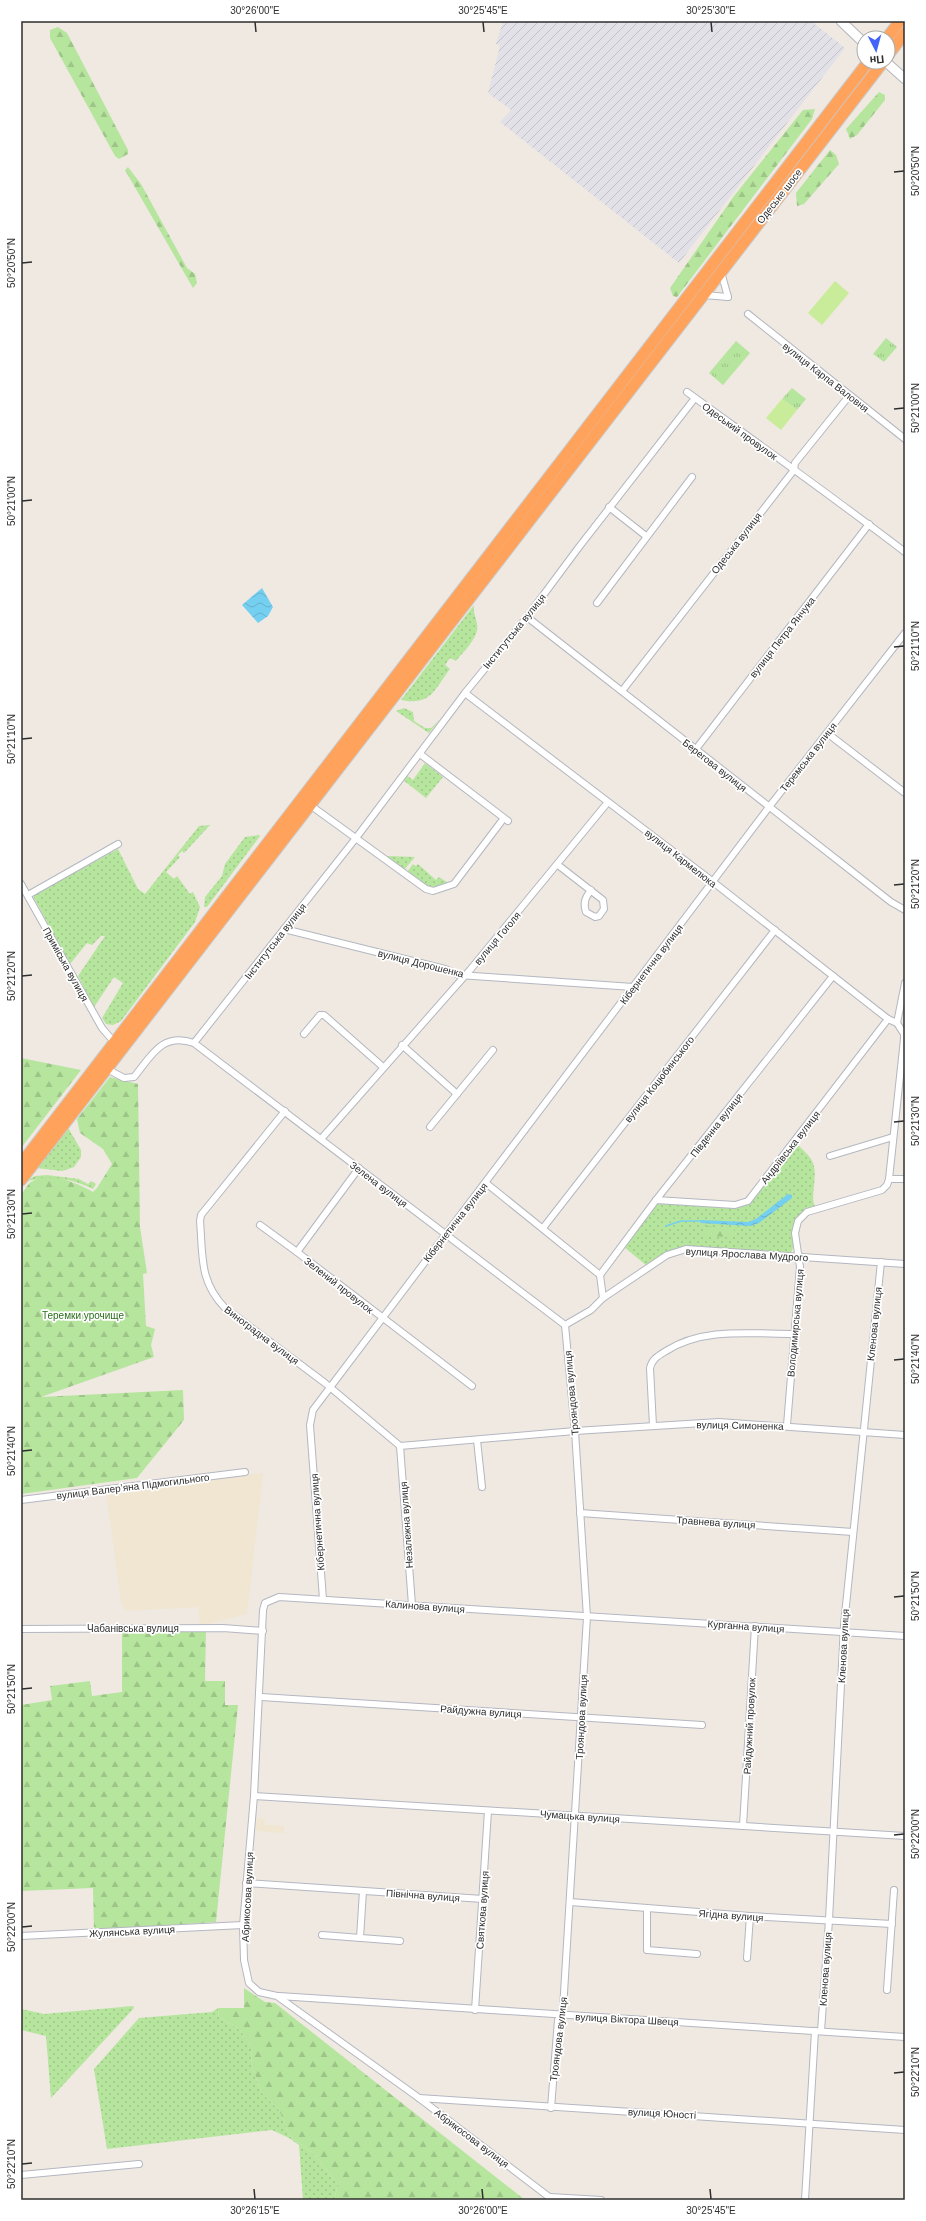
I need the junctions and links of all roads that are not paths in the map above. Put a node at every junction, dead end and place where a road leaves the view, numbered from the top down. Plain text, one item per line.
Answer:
1 (841, 21) edge
2 (900, 21) edge
3 (893, 30) edge
4 (905, 33) edge
5 (856, 35) edge
6 (896, 45) edge
7 (862, 70) edge
8 (878, 70) edge
9 (894, 70) edge
10 (905, 79) edge
11 (721, 272) junction
12 (702, 295) junction
13 (748, 314) dead end
14 (671, 328) junction
15 (687, 392) dead end
16 (849, 396) junction
17 (695, 398) junction
18 (905, 440) edge
19 (794, 470) junction
20 (692, 477) dead end
21 (609, 507) junction
22 (869, 524) junction
23 (646, 536) junction
24 (905, 552) edge
25 (597, 603) dead end
26 (527, 617) junction
27 (905, 633) edge
28 (622, 691) junction
29 (465, 693) junction
30 (827, 733) junction
31 (696, 749) junction
32 (420, 754) junction
33 (905, 793) edge
34 (608, 802) junction
35 (310, 805) junction
36 (769, 807) junction
37 (356, 838) junction
38 (118, 844) dead end
39 (558, 865) junction
40 (712, 882) junction
41 (21, 884) edge
42 (591, 890) dead end
43 (28, 895) junction
44 (905, 910) edge
45 (284, 929) junction
46 (775, 930) junction
47 (464, 975) junction
48 (833, 976) junction
49 (905, 983) edge
50 (633, 987) junction
51 (888, 1019) junction
52 (897, 1023) junction
53 (304, 1034) dead end
54 (114, 1042) junction
55 (194, 1043) junction
56 (402, 1045) junction
57 (493, 1050) dead end
58 (903, 1057) edge
59 (383, 1067) junction
60 (107, 1069) junction
61 (93, 1078) junction
62 (457, 1094) junction
63 (285, 1111) junction
64 (430, 1127) dead end
65 (893, 1137) junction
66 (321, 1139) junction
67 (830, 1156) dead end
68 (21, 1164) edge
69 (359, 1168) junction
70 (889, 1179) junction
71 (905, 1179) edge
72 (21, 1180) edge
73 (486, 1183) junction
74 (656, 1200) junction
75 (260, 1225) dead end
76 (543, 1228) junction
77 (445, 1234) junction
78 (297, 1252) junction
79 (798, 1256) junction
80 (881, 1262) junction
81 (905, 1264) edge
82 (600, 1275) junction
83 (603, 1298) junction
84 (382, 1319) junction
85 (564, 1325) junction
86 (794, 1334) junction
87 (472, 1386) dead end
88 (330, 1387) junction
89 (787, 1425) junction
90 (653, 1426) junction
91 (574, 1431) junction
92 (863, 1432) junction
93 (905, 1435) edge
94 (477, 1440) junction
95 (400, 1446) junction
96 (245, 1472) dead end
97 (482, 1486) dead end
98 (21, 1500) edge
99 (580, 1513) junction
100 (853, 1532) junction
101 (323, 1599) junction
102 (265, 1603) joint
103 (412, 1605) junction
104 (587, 1617) junction
105 (755, 1626) junction
106 (21, 1629) edge
107 (263, 1631) junction
108 (844, 1633) junction
109 (905, 1636) edge
110 (261, 1697) junction
111 (581, 1717) junction
112 (702, 1725) dead end
113 (254, 1796) junction
114 (488, 1810) junction
115 (575, 1816) junction
116 (743, 1826) junction
117 (834, 1831) junction
118 (905, 1836) edge
119 (246, 1883) junction
120 (894, 1890) dead end
121 (363, 1891) junction
122 (483, 1899) junction
123 (570, 1902) junction
124 (647, 1909) junction
125 (750, 1916) junction
126 (829, 1920) junction
127 (892, 1924) junction
128 (243, 1925) junction
129 (322, 1935) dead end
130 (21, 1936) edge
131 (360, 1938) junction
132 (400, 1941) dead end
133 (697, 1954) dead end
134 (747, 1958) dead end
135 (887, 1990) dead end
136 (278, 1996) junction
137 (475, 2010) junction
138 (560, 2016) junction
139 (818, 2031) junction
140 (905, 2037) edge
141 (418, 2098) junction
142 (550, 2108) junction
143 (809, 2125) junction
144 (905, 2130) edge
145 (139, 2164) dead end
146 (21, 2175) edge
147 (551, 2198) edge
148 (601, 2200) edge
149 (805, 2200) edge

1 - 5 street
2 - 3 highway
4 - 6 highway
7 - 14 highway, Одеське шосе
8 - 11 highway, Одеське шосе
9 - 10 street
11 - 12 highway, Одеське шосе
11 - 12 street
12 - 14 highway, Одеське шосе
13 - 16 street, вулиця Карпа Валовня
14 - 35 highway
14 - 54 highway
15 - 17 street, Одеський провулок
16 - 18 street, вулиця Карпа Валовня
16 - 19 street, Одеська вулиця
17 - 19 street, Одеський провулок
17 - 21 street, Інститутська вулиця
19 - 22 street, Одеський провулок
19 - 28 street, Одеська вулиця
20 - 23 street
21 - 23 street
21 - 26 street, Інститутська вулиця
22 - 24 street, Одеський провулок
22 - 31 street, вулиця Петра Янчука
23 - 25 street
26 - 28 street, Берегова вулиця
26 - 29 street, Інститутська вулиця
27 - 30 street, Теремська вулиця
28 - 31 street, Берегова вулиця
29 - 32 street, Інститутська вулиця
29 - 34 street, вулиця Кармелюка
30 - 33 street
30 - 36 street, Теремська вулиця
31 - 36 street, Берегова вулиця
32 - 37 street, Інститутська вулиця
32 - 37 street
34 - 39 street, вулиця Гоголя
34 - 40 street, вулиця Кармелюка
35 - 37 street
35 - 60 highway
36 - 40 street, Теремська вулиця
36 - 44 street, Берегова вулиця
37 - 45 street, Інститутська вулиця
38 - 43 street
39 - 42 street
39 - 47 street, вулиця Гоголя
40 - 46 street, вулиця Кармелюка
40 - 50 street, Кібернетична вулиця
41 - 43 street, Приміська вулиця
43 - 54 street, Приміська вулиця
45 - 47 street, вулиця Дорошенка
45 - 55 street, Інститутська вулиця
46 - 48 street, вулиця Кармелюка
46 - 76 street, вулиця Коцюбинського
47 - 50 street, вулиця Дорошенка
47 - 56 street, вулиця Гоголя
48 - 51 street, вулиця Кармелюка
48 - 74 street, Південна вулиця
49 - 52 street
50 - 73 street, Кібернетична вулиця
51 - 52 street, вулиця Кармелюка
51 - 74 street, Андріївська вулиця
52 - 58 street
53 - 59 street
54 - 61 highway
55 - 60 street
55 - 63 street, Зелена вулиця
56 - 59 street, вулиця Гоголя
56 - 62 street
57 - 62 street
58 - 65 street
59 - 66 street, вулиця Гоголя
60 - 61 highway
61 - 68 highway
61 - 72 highway
62 - 64 street
63 - 66 street, Зелена вулиця
63 - 88 street, Виноградна вулиця
65 - 67 street
65 - 70 street
66 - 69 street, Зелена вулиця
69 - 77 street, Зелена вулиця
69 - 78 street, Зелений провулок
70 - 71 street
70 - 79 street, Володимирська вулиця
73 - 76 street
73 - 77 street, Кібернетична вулиця
74 - 82 street, Південна вулиця
75 - 78 street, Зелений провулок
76 - 82 street
77 - 84 street, Кібернетична вулиця
77 - 85 street, Зелена вулиця
78 - 84 street, Зелений провулок
79 - 80 street, вулиця Ярослава Мудрого
79 - 83 street, вулиця Ярослава Мудрого
79 - 86 street, Володимирська вулиця
80 - 81 street, вулиця Ярослава Мудрого
80 - 92 street, Кленова вулиця
82 - 83 street
83 - 85 street, вулиця Ярослава Мудрого
84 - 87 street, Зелений провулок
84 - 88 street, Кібернетична вулиця
85 - 91 street, Трояндова вулиця
86 - 89 street, Володимирська вулиця
86 - 90 street
88 - 95 street, Виноградна вулиця
88 - 101 street, Кібернетична вулиця
89 - 90 street, вулиця Симоненка
89 - 92 street, вулиця Симоненка
90 - 91 street, вулиця Симоненка
91 - 94 street
91 - 99 street, Трояндова вулиця
92 - 93 street, вулиця Симоненка
92 - 100 street, Кленова вулиця
94 - 95 street
94 - 97 street
95 - 103 street, Незалежна вулиця
96 - 98 street, вулиця Валерʼяна Підмогильного
99 - 100 street, Травнева вулиця
99 - 104 street, Трояндова вулиця
100 - 108 street, Кленова вулиця
101 - 102 street, Калинова вулиця
101 - 103 street, Калинова вулиця
102 - 107 street, Абрикосова вулиця
103 - 104 street, Калинова вулиця
104 - 105 street, Курганна вулиця
104 - 111 street, Трояндова вулиця
105 - 108 street, Курганна вулиця
105 - 116 street, Райдужний провулок
106 - 107 street, Чабанівська вулиця
107 - 110 street, Абрикосова вулиця
108 - 109 street, Курганна вулиця
108 - 117 street, Кленова вулиця
110 - 111 street, Райдужна вулиця
110 - 113 street, Абрикосова вулиця
111 - 112 street, Райдужна вулиця
111 - 115 street, Трояндова вулиця
113 - 114 street, Чумацька вулиця
113 - 119 street, Абрикосова вулиця
114 - 115 street, Чумацька вулиця
114 - 122 street, Святкова вулиця
115 - 116 street, Чумацька вулиця
115 - 123 street, Трояндова вулиця
116 - 117 street, Чумацька вулиця
117 - 118 street, Чумацька вулиця
117 - 126 street, Кленова вулиця
119 - 121 street, Північна вулиця
119 - 128 street, Абрикосова вулиця
120 - 127 street
121 - 122 street, Північна вулиця
121 - 131 street
122 - 137 street, Святкова вулиця
123 - 124 street, Ягідна вулиця
123 - 138 street, Трояндова вулиця
124 - 125 street, Ягідна вулиця
124 - 133 street
125 - 126 street, Ягідна вулиця
125 - 134 street
126 - 127 street, Ягідна вулиця
126 - 139 street, Кленова вулиця
127 - 135 street
128 - 130 street, Жулянська вулиця
128 - 136 street, Абрикосова вулиця
129 - 131 street
131 - 132 street
136 - 137 street, вулиця Віктора Швеця
136 - 141 street, Абрикосова вулиця
137 - 138 street, вулиця Віктора Швеця
138 - 139 street, вулиця Віктора Швеця
138 - 142 street, Трояндова вулиця
139 - 140 street, вулиця Віктора Швеця
139 - 143 street, Кленова вулиця
141 - 142 street, вулиця Юності
141 - 147 street, Абрикосова вулиця
142 - 143 street, вулиця Юності
143 - 144 street, вулиця Юності
143 - 149 street, Кленова вулиця
145 - 146 street
147 - 148 street

